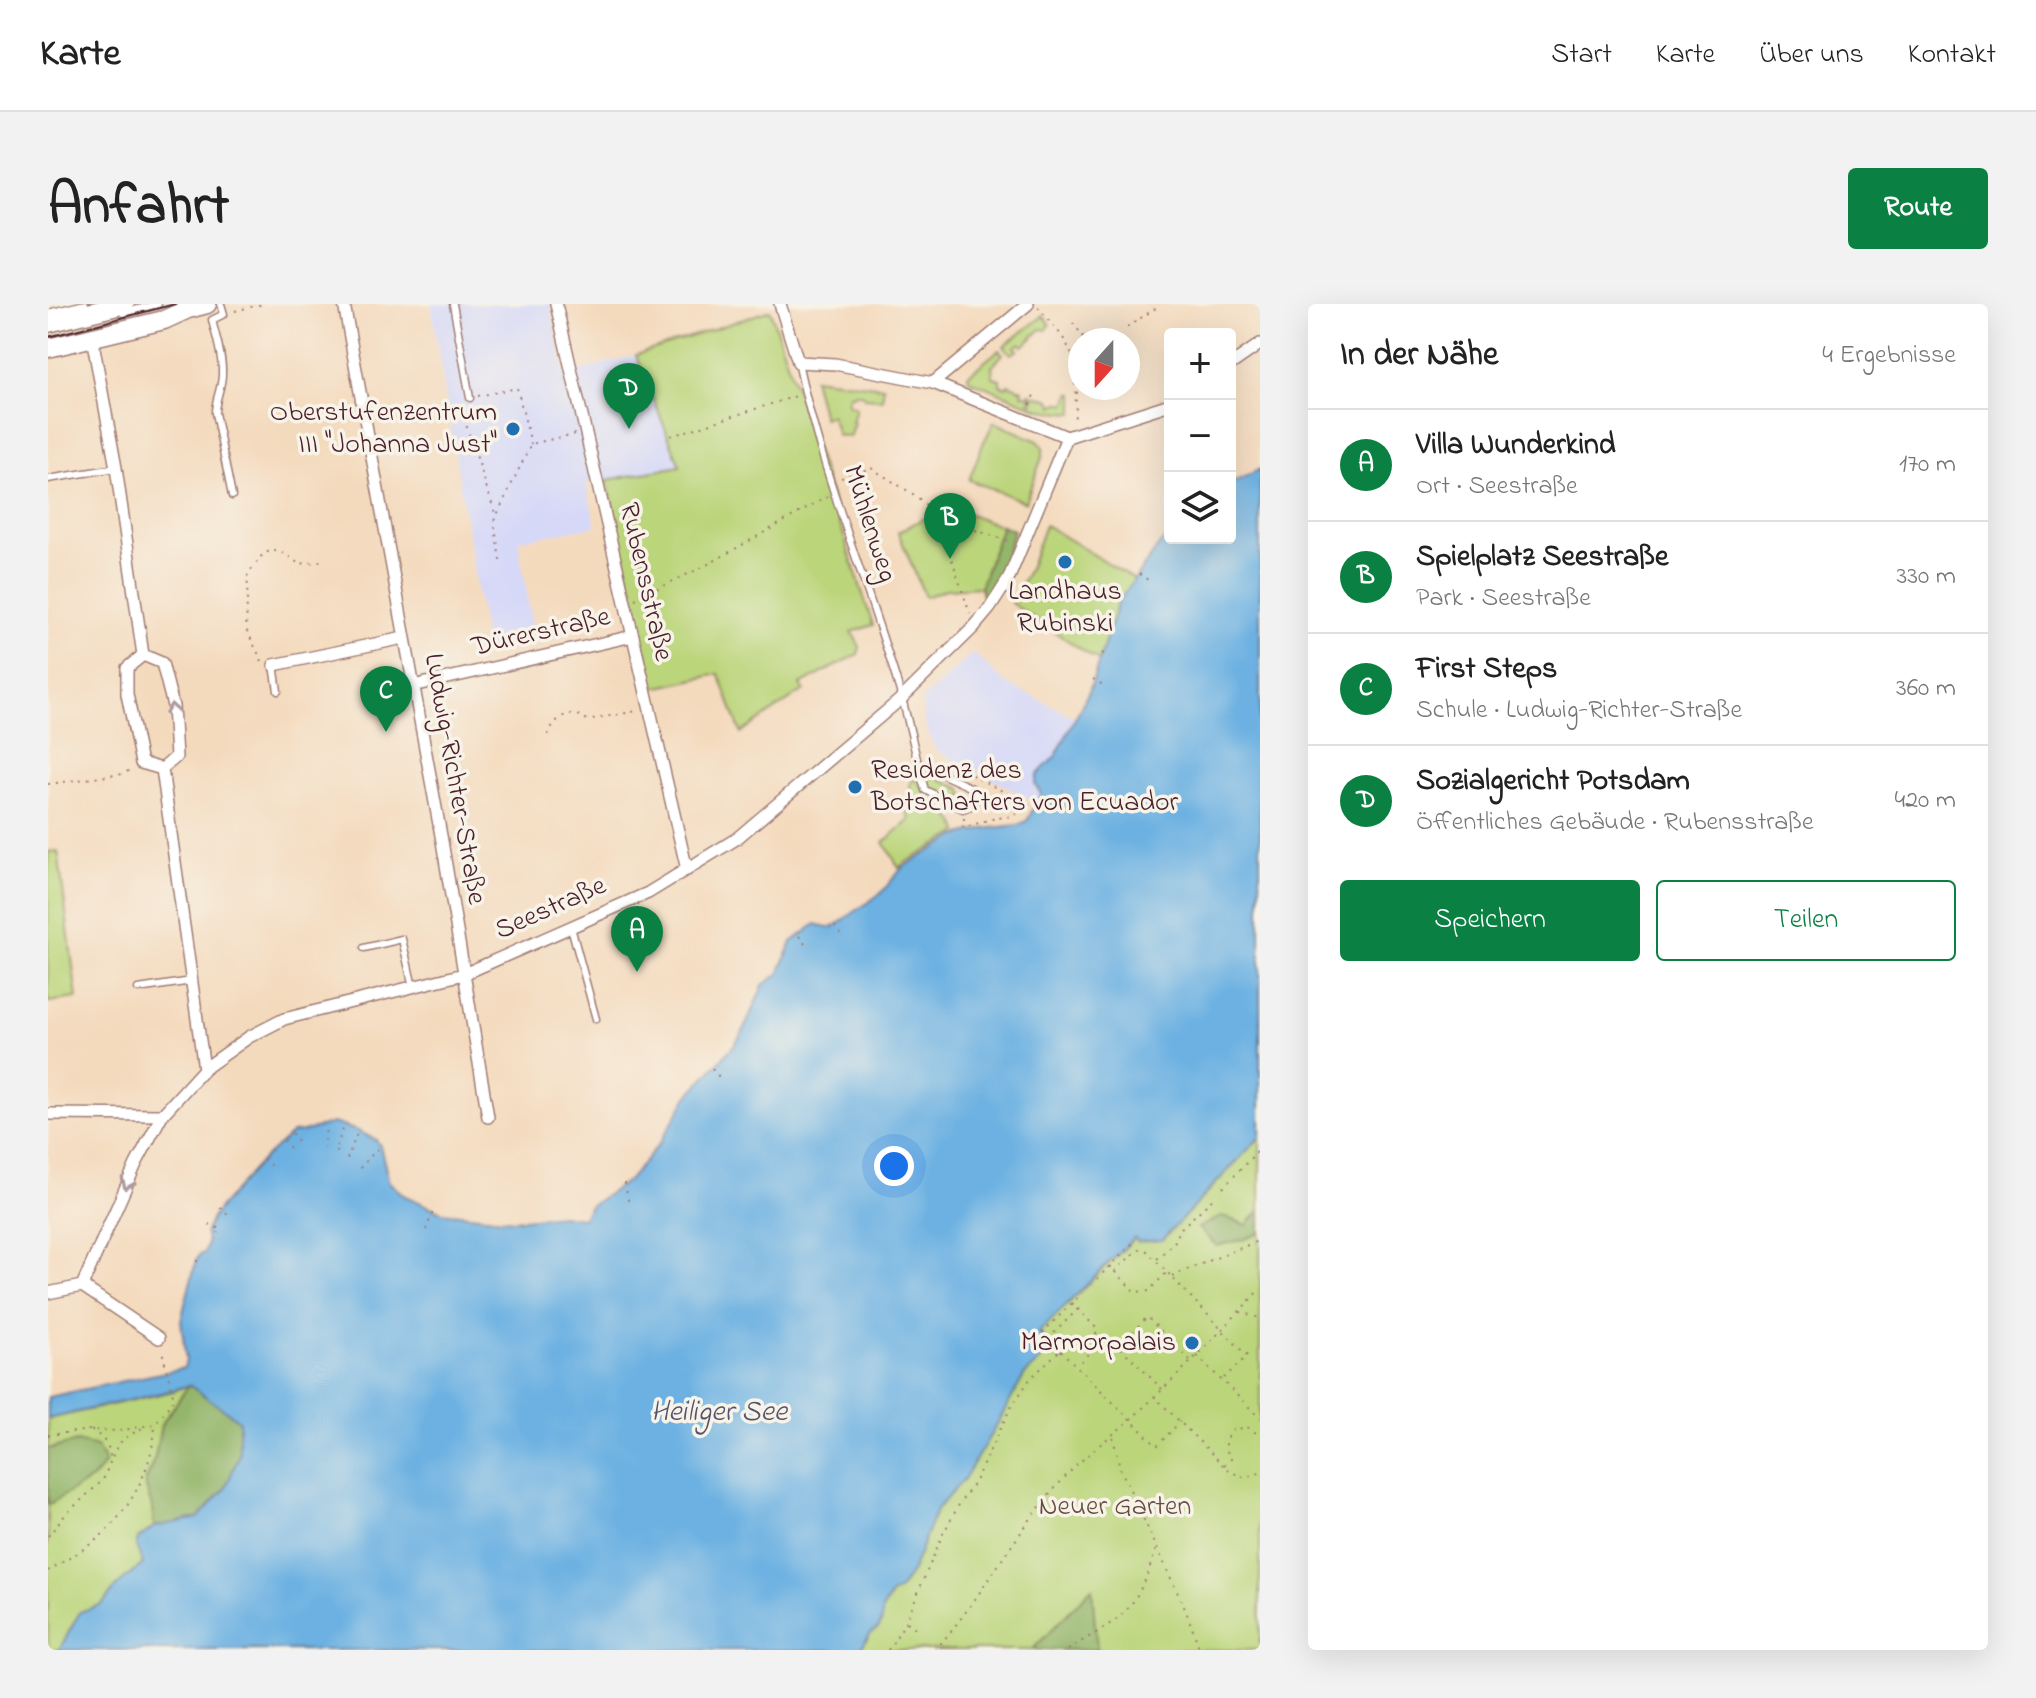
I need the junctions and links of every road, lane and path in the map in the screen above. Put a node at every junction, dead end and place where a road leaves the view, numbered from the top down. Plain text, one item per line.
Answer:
1 (85, 304) edge
2 (125, 304) edge
3 (158, 304) edge
4 (207, 304) edge
5 (221, 304) edge
6 (344, 304) edge
7 (453, 304) edge
8 (556, 304) edge
9 (780, 304) edge
10 (1028, 304) edge
11 (1036, 304) edge
12 (1153, 304) edge
13 (48, 313) edge
14 (109, 317) dead end
15 (48, 323) edge
16 (1073, 323) dead end
17 (1127, 327) dead end
18 (1077, 328) edge
19 (92, 337) junction
20 (1260, 344) edge
21 (1068, 346) edge
22 (48, 348) edge
23 (1236, 361) edge
24 (798, 362) junction
25 (933, 383) junction
26 (805, 393) junction
27 (1034, 395) dead end
28 (470, 398) junction
29 (1075, 400) edge
30 (1030, 405) dead end
31 (1164, 406) edge
32 (1076, 413) dead end
33 (586, 432) junction
34 (671, 436) dead end
35 (1067, 437) junction
36 (531, 444) junction
37 (116, 468) junction
38 (48, 479) edge
39 (832, 481) junction
40 (232, 496) dead end
41 (830, 496) dead end
42 (937, 515) junction
43 (496, 516) junction
44 (1022, 546) junction
45 (500, 560) dead end
46 (321, 561) dead end
47 (1139, 574) dead end
48 (1148, 580) dead end
49 (635, 599) dead end
50 (974, 627) junction
51 (633, 636) junction
52 (404, 638) junction
53 (1102, 653) dead end
54 (143, 655) junction
55 (1109, 657) dead end
56 (274, 665) junction
57 (1093, 679) dead end
58 (413, 686) junction
59 (1105, 686) dead end
60 (278, 691) dead end
61 (902, 698) junction
62 (650, 709) junction
63 (548, 735) dead end
64 (141, 763) junction
65 (917, 763) junction
66 (162, 769) junction
67 (964, 771) dead end
68 (48, 784) edge
69 (963, 809) junction
70 (687, 870) junction
71 (835, 926) dead end
72 (571, 927) junction
73 (840, 934) dead end
74 (799, 936) dead end
75 (810, 941) dead end
76 (364, 948) dead end
77 (464, 974) junction
78 (192, 981) junction
79 (413, 987) junction
80 (138, 989) dead end
81 (596, 1019) dead end
82 (204, 1069) junction
83 (712, 1069) dead end
84 (720, 1078) dead end
85 (48, 1114) edge
86 (162, 1115) junction
87 (488, 1117) dead end
88 (326, 1126) dead end
89 (344, 1126) dead end
90 (358, 1131) dead end
91 (292, 1133) dead end
92 (284, 1140) dead end
93 (299, 1145) dead end
94 (380, 1146) dead end
95 (1260, 1148) edge
96 (324, 1149) dead end
97 (287, 1150) dead end
98 (338, 1152) dead end
99 (263, 1159) dead end
100 (347, 1159) dead end
101 (271, 1166) dead end
102 (360, 1168) dead end
103 (625, 1183) dead end
104 (1223, 1188) dead end
105 (1216, 1196) dead end
106 (629, 1205) dead end
107 (220, 1207) dead end
108 (434, 1209) dead end
109 (231, 1217) dead end
110 (209, 1224) dead end
111 (426, 1230) dead end
112 (218, 1233) dead end
113 (1260, 1240) edge
114 (1135, 1241) dead end
115 (1156, 1260) junction
116 (196, 1261) dead end
117 (202, 1262) dead end
118 (1110, 1266) junction
119 (1115, 1271) junction
120 (1167, 1272) junction
121 (1171, 1276) junction
122 (1097, 1279) dead end
123 (82, 1286) junction
124 (1260, 1289) edge
125 (48, 1293) edge
126 (1082, 1293) dead end
127 (1072, 1303) junction
128 (1078, 1309) junction
129 (1239, 1312) junction
130 (1260, 1318) edge
131 (1222, 1329) junction
132 (1042, 1333) dead end
133 (159, 1338) joint
134 (1060, 1350) junction
135 (1197, 1355) junction
136 (1191, 1360) junction
137 (1076, 1366) junction
138 (1222, 1380) junction
139 (1162, 1389) junction
140 (1154, 1396) junction
141 (1260, 1418) edge
142 (1131, 1420) junction
143 (1180, 1422) junction
144 (155, 1424) junction
145 (146, 1426) junction
146 (90, 1430) junction
147 (1260, 1432) edge
148 (48, 1435) edge
149 (1112, 1435) junction
150 (109, 1465) junction
151 (1223, 1466) junction
152 (1260, 1473) edge
153 (48, 1536) edge
154 (1156, 1548) junction
155 (48, 1571) edge
156 (906, 1621) junction
157 (918, 1630) dead end
158 (888, 1650) edge
159 (935, 1650) edge
160 (1068, 1650) edge
161 (1200, 1650) edge

1 - 13 lane
2 - 15 main road
3 - 14 lane
4 - 19 main road
5 - 40 lane
6 - 52 street, Ludwig-Richter-Straße
7 - 28 lane
8 - 33 street, Rubensstraße
9 - 24 street
10 - 25 street
11 - 21 path
12 - 17 path
16 - 18 path
19 - 22 main road
19 - 37 street
20 - 23 street
24 - 25 street
24 - 26 lane, Mühlenweg
25 - 35 street
26 - 34 path
26 - 39 lane, Mühlenweg
27 - 30 path
28 - 36 path
28 - 43 path
29 - 32 path
31 - 35 street
33 - 36 path
33 - 51 street, Rubensstraße
35 - 44 street, Seestraße
36 - 43 path
37 - 38 lane
37 - 54 street
39 - 42 path
39 - 61 lane, Mühlenweg
41 - 49 path
42 - 44 path
42 - 50 path
43 - 45 path
44 - 50 street, Seestraße
46 - 56 path
47 - 48 path
50 - 61 street, Seestraße
51 - 58 street, Dürerstraße
51 - 62 street, Rubensstraße
52 - 56 street, Ludwig-Richter-Straße
52 - 58 street, Ludwig-Richter-Straße
53 - 55 path
54 - 64 street
66 -> 54 street
56 - 60 lane
57 - 59 path
58 - 77 street, Ludwig-Richter-Straße
61 - 65 lane, Mühlenweg
61 - 70 street, Seestraße
62 - 63 path
62 - 70 street, Rubensstraße
64 - 66 street
64 - 68 path
65 - 69 lane, Mühlenweg
65 - 69 lane
66 - 78 street
67 - 69 path
70 - 72 street, Seestraße
71 - 73 path
72 - 77 street, Seestraße
72 - 81 lane
74 - 75 path
76 - 79 lane
77 - 79 street, Seestraße
77 - 87 street, Ludwig-Richter-Straße
78 - 80 lane
78 - 82 street
79 - 82 street, Seestraße
82 - 86 street, Seestraße
83 - 84 path
85 - 86 street
86 -> 123 street, Seestraße
88 - 96 path
89 - 98 path
90 - 100 path
91 - 93 path
92 - 97 path
94 - 102 path
95 - 104 path
99 - 101 path
103 - 106 path
105 - 115 path
107 - 109 path
108 - 111 path
110 - 112 path
113 - 121 path
114 - 118 path
115 - 119 path
115 - 120 path
116 - 117 path
118 - 119 path
118 - 122 path
119 - 120 path
120 - 121 path
121 - 131 path
123 - 125 street
123 - 133 street
124 - 129 path
126 - 127 path
127 - 128 path
127 - 132 path
128 - 134 path
128 - 137 path
129 - 130 path
129 - 131 path
131 - 135 path
131 - 138 path
133 - 144 path
134 - 137 path
134 - 156 path
135 - 136 path
135 - 138 path
136 - 139 path
136 - 139 path
137 - 142 path
138 - 141 path
139 - 140 path
140 - 142 path
140 - 143 path
142 - 143 path
142 - 149 path
143 - 151 path
144 - 145 path
144 - 155 path
145 - 146 path
145 - 150 path
146 - 148 path
146 - 150 path
147 - 151 path
149 - 154 path
149 - 159 path
150 - 153 path
151 - 152 path
154 - 160 path
154 - 161 path
156 - 157 path
156 - 158 path

